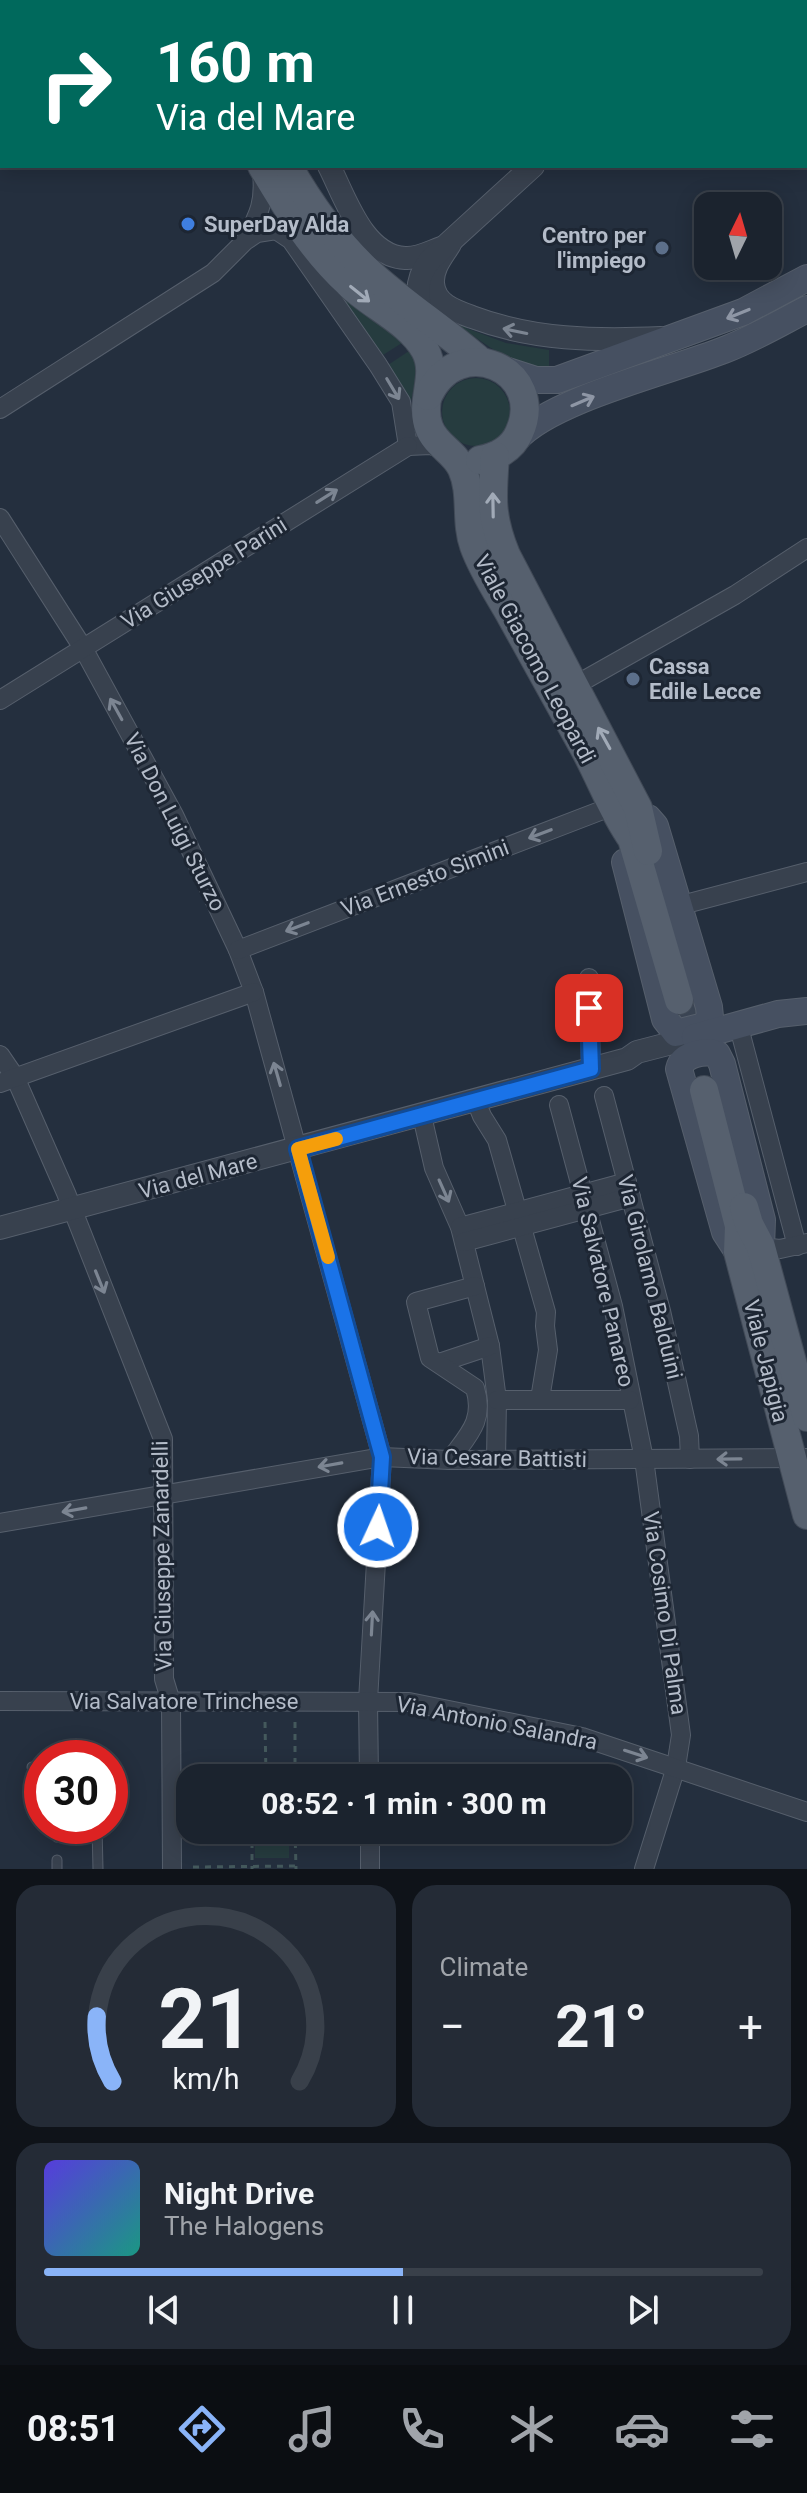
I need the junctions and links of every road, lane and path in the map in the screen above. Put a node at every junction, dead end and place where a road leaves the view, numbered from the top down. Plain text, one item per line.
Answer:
1 (262, 168) edge
2 (263, 168) edge
3 (289, 168) edge
4 (330, 168) edge
5 (531, 168) edge
6 (245, 241) junction
7 (450, 244) junction
8 (807, 278) edge
9 (807, 309) edge
10 (424, 317) junction
11 (677, 337) junction
12 (492, 366) junction
13 (427, 398) junction
14 (0, 409) edge
15 (408, 446) junction
16 (506, 448) junction
17 (448, 452) junction
18 (0, 518) edge
19 (807, 548) edge
20 (83, 648) junction
21 (574, 686) junction
22 (0, 700) edge
23 (623, 811) junction
24 (807, 872) edge
25 (678, 906) junction
26 (238, 950) junction
27 (589, 978) dead end
28 (254, 992) junction
29 (686, 1005) junction
30 (804, 1012) edge
31 (738, 1032) junction
32 (696, 1041) joint
33 (654, 1052) junction
34 (0, 1055) edge
35 (591, 1069) junction
36 (679, 1069) junction
37 (7, 1080) edge
38 (713, 1080) junction
39 (604, 1096) dead end
40 (476, 1101) junction
41 (559, 1105) dead end
42 (422, 1116) junction
43 (298, 1149) junction
44 (629, 1189) junction
45 (586, 1201) junction
46 (72, 1210) junction
47 (521, 1218) junction
48 (0, 1228) edge
49 (462, 1235) junction
50 (802, 1245) edge
51 (749, 1250) junction
52 (475, 1286) junction
53 (490, 1346) junction
54 (548, 1350) junction
55 (439, 1363) junction
56 (800, 1364) edge
57 (540, 1399) junction
58 (561, 1399) junction
59 (497, 1400) junction
60 (630, 1400) junction
61 (807, 1417) edge
62 (382, 1457) junction
63 (799, 1458) edge
64 (496, 1459) junction
65 (644, 1459) junction
66 (690, 1459) junction
67 (450, 1460) junction
68 (164, 1493) junction
69 (807, 1515) edge
70 (0, 1523) edge
71 (0, 1701) edge
72 (368, 1701) junction
73 (171, 1702) junction
74 (265, 1722) dead end
75 (295, 1722) dead end
76 (266, 1764) edge
77 (295, 1764) edge
78 (369, 1764) edge
79 (676, 1767) junction
80 (807, 1812) edge
81 (97, 1844) edge
82 (252, 1844) edge
83 (295, 1844) edge
84 (370, 1844) edge
85 (193, 1867) dead end
86 (296, 1867) edge
87 (252, 1868) edge
88 (98, 1869) edge
89 (172, 1869) edge
90 (370, 1869) edge
91 (644, 1869) edge

1 - 6 street
2 -> 13 main road, Viale Giacomo Leopardi
3 - 10 main road, Viale Giacomo Leopardi
4 - 7 street
5 - 7 street
6 - 14 street
6 -> 15 street
7 - 10 street
11 -> 7 street
8 -> 11 main road
16 -> 9 main road
10 - 12 main road, Viale Giacomo Leopardi
11 - 12 main road
12 - 13 main road
12 - 16 main road, Viale Giacomo Leopardi
13 - 17 main road, Viale Giacomo Leopardi
15 - 17 street
20 -> 15 street, Via Giuseppe Parini
16 - 17 main road
21 -> 16 main road, Viale Giacomo Leopardi
17 - 23 main road, Viale Giacomo Leopardi
18 - 20 street, Via Don Luigi Sturzo
19 - 21 street
20 - 22 street, Via Giuseppe Parini
26 -> 20 street, Via Don Luigi Sturzo
23 -> 21 main road, Viale Giacomo Leopardi
23 - 25 main road, Viale Giacomo Leopardi
23 -> 26 street, Via Ernesto Simini
23 - 29 main road, Viale Giacomo Leopardi
24 - 25 street
25 - 29 main road, Viale Giacomo Leopardi
26 - 28 street, Via Don Luigi Sturzo
27 - 35 street
28 - 37 street
43 -> 28 street, Via Don Luigi Sturzo
29 - 31 main road
29 - 33 street
30 - 31 main road
31 - 32 main road
31 - 38 main road
31 - 50 street
32 - 33 street, Via del Mare
33 - 35 street, Via del Mare
33 - 36 street
34 - 37 street, Via Giuseppe Zanardelli
35 - 40 street, Via del Mare
36 - 38 main road
36 - 51 main road, Viale Japigia
37 - 46 street, Via Giuseppe Zanardelli
38 - 51 main road, Viale Japigia
39 - 44 street, Via Girolamo Balduini
40 - 42 street, Via del Mare
40 - 47 street
41 - 45 street, Via Salvatore Panareo
42 - 43 street, Via del Mare
42 -> 49 street
43 - 46 street, Via del Mare
43 - 62 street, Via Don Luigi Sturzo
44 - 45 street
44 - 66 street, Via Girolamo Balduini
45 - 47 street
45 - 60 street, Via Salvatore Panareo
46 - 48 street, Via del Mare
46 -> 68 street, Via Giuseppe Zanardelli
47 - 49 street
47 - 54 street
49 - 52 street
50 - 51 street
51 - 56 main road, Viale Japigia
51 - 63 main road, Viale Japigia
52 - 53 street
52 - 55 street
53 - 55 street
53 - 59 street
54 - 57 street
54 - 58 street
55 - 67 street
56 - 61 main road, Viale Japigia
57 - 58 street
57 - 59 street
58 - 60 street
59 - 64 street
60 - 65 street, Via Salvatore Panareo
62 - 67 street, Via Cesare Battisti
62 -> 68 street, Via Cesare Battisti
72 -> 62 street, Via Don Luigi Sturzo
63 -> 66 street, Via Cesare Battisti
63 - 69 main road, Viale Japigia
64 - 65 street, Via Cesare Battisti
64 - 67 street, Via Cesare Battisti
65 - 66 street, Via Cesare Battisti
65 - 79 street, Via Cosimo Di Palma
68 -> 70 street, Via Cesare Battisti
68 - 73 street, Via Giuseppe Zanardelli
71 - 73 street, Via Salvatore Trinchese
72 - 73 street, Via Salvatore Trinchese
72 - 78 street, Via Don Luigi Sturzo
72 -> 79 street, Via Antonio Salandra
73 - 89 street, Via Giuseppe Zanardelli
74 - 76 path
75 - 77 path
79 - 80 street, Via Antonio Salandra
79 - 91 street, Via Cosimo Di Palma
81 - 88 lane
82 - 87 path
83 - 86 path
84 - 90 street
85 - 87 path
86 - 87 path

